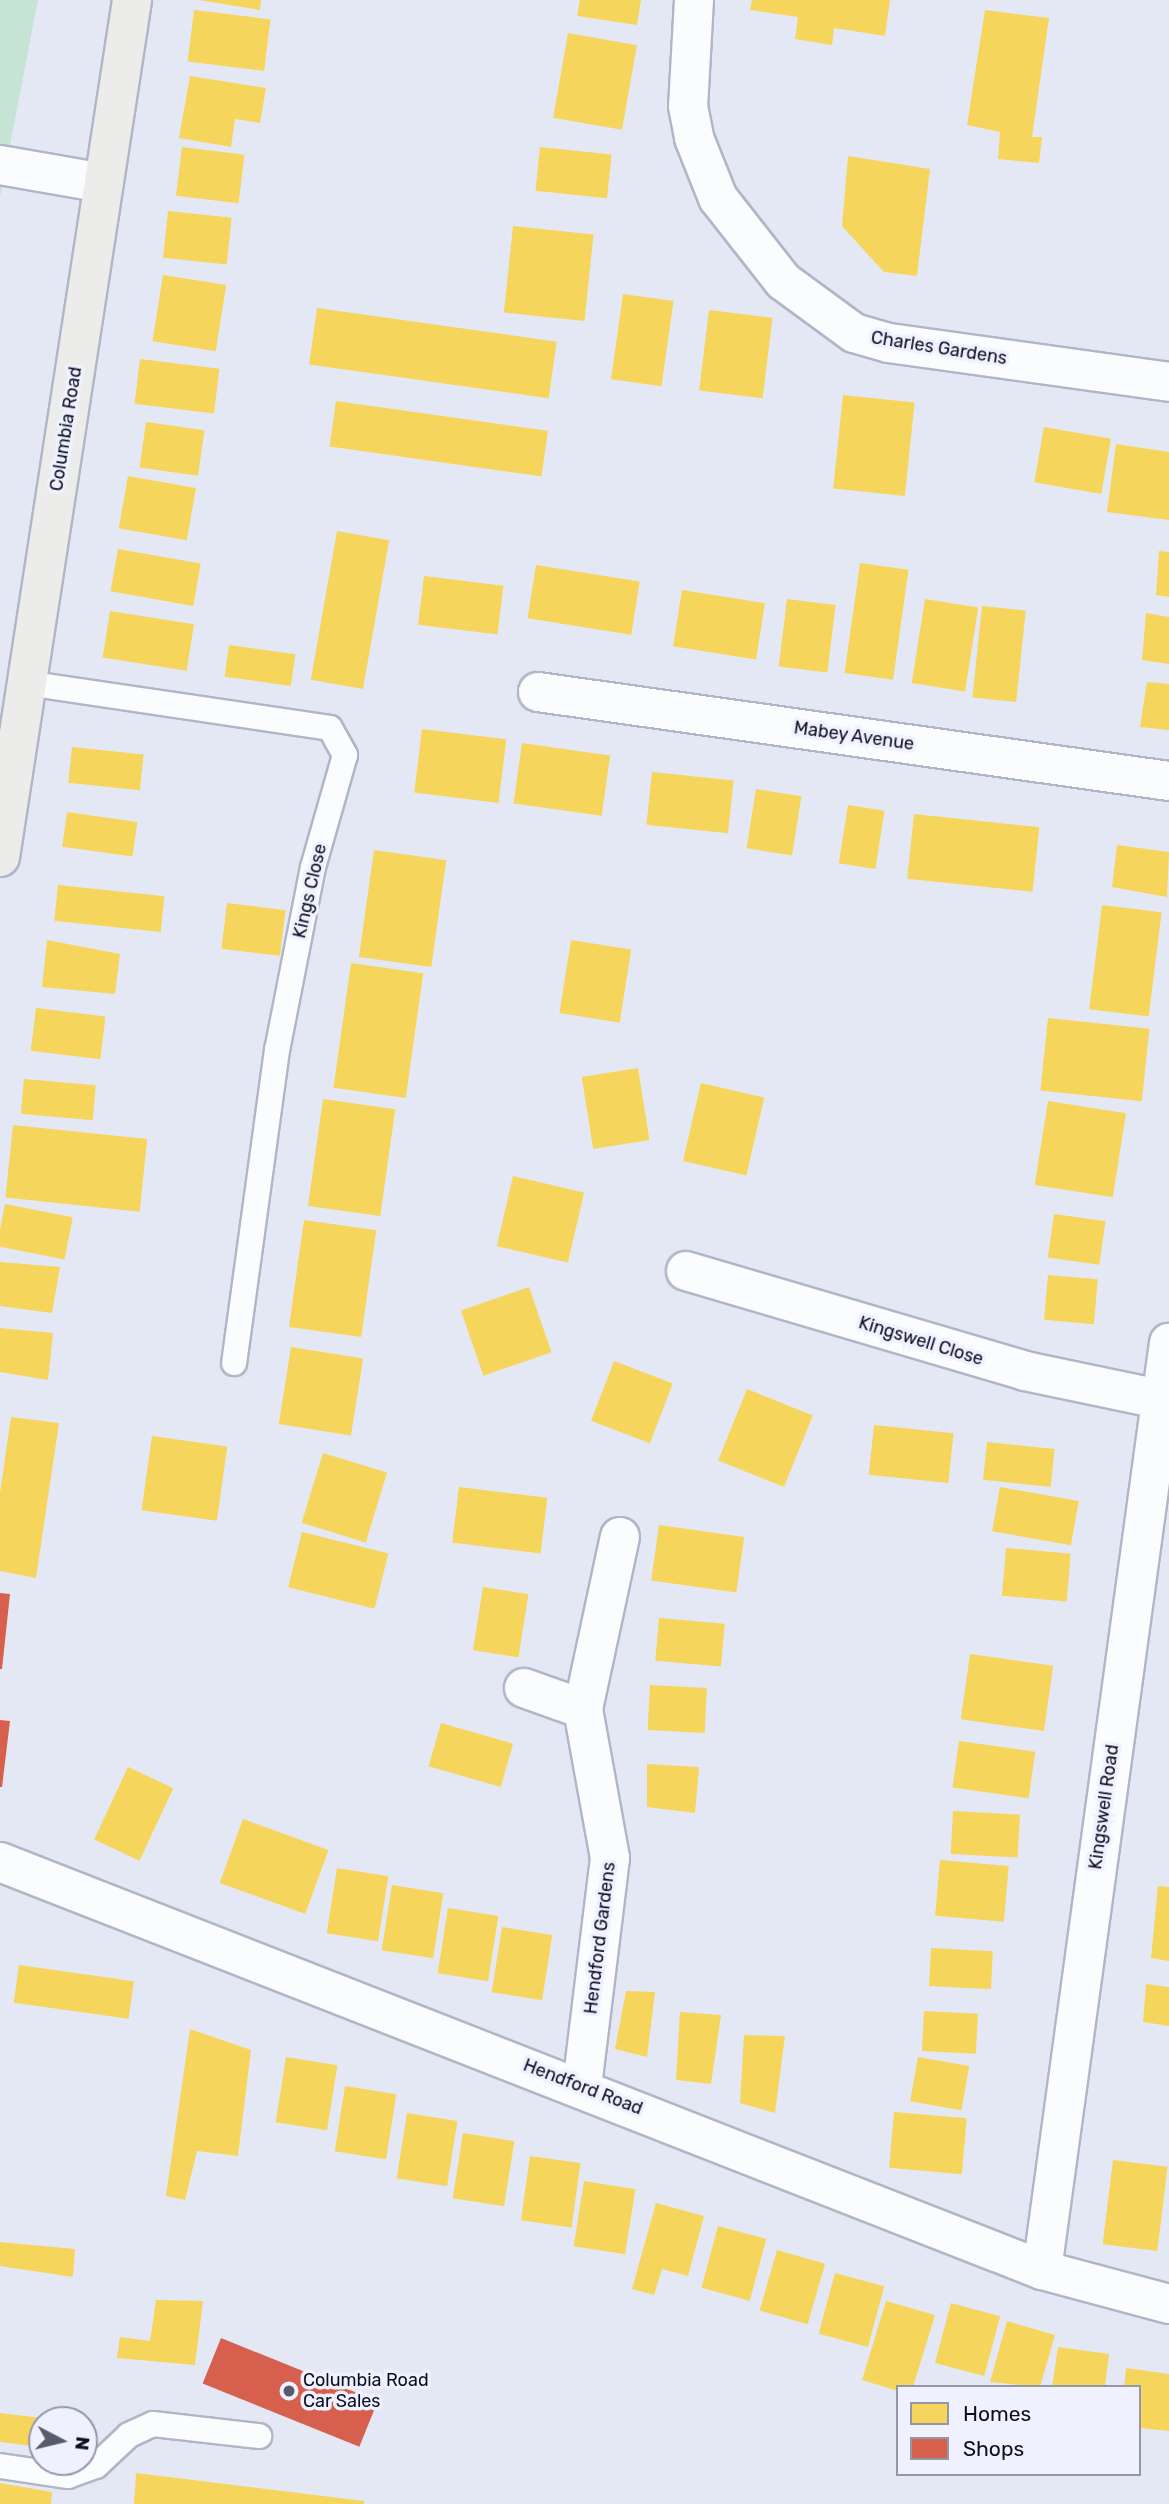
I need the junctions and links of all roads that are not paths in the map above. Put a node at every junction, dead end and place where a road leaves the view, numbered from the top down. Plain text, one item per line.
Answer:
1 (132, 0) edge
2 (694, 0) edge
3 (0, 165) edge
4 (103, 183) junction
5 (1169, 382) edge
6 (26, 683) junction
7 (538, 692) dead end
8 (1169, 781) edge
9 (0, 857) edge
10 (686, 1271) dead end
11 (1169, 1343) edge
12 (233, 1363) dead end
13 (1159, 1399) junction
14 (620, 1537) dead end
15 (524, 1688) dead end
16 (583, 1709) junction
17 (0, 1862) edge
18 (582, 2086) junction
19 (1042, 2270) junction
20 (1169, 2304) edge
21 (259, 2436) dead end
22 (0, 2466) edge

1 - 4 street, Columbia Road
2 - 5 street, Charles Gardens
3 - 4 street
4 - 6 street, Columbia Road
6 - 9 street, Columbia Road
6 - 12 lane, Kings Close
7 - 8 street, Mabey Avenue
10 - 13 street, Kingswell Close
11 - 13 street, Kingswell Road
13 - 19 street, Kingswell Road
14 - 16 street, Hendford Gardens
15 - 16 street
16 - 18 street, Hendford Gardens
17 - 18 street, Hendford Road
18 - 19 street, Hendford Road
19 - 20 street, Hendford Road
21 - 22 lane

